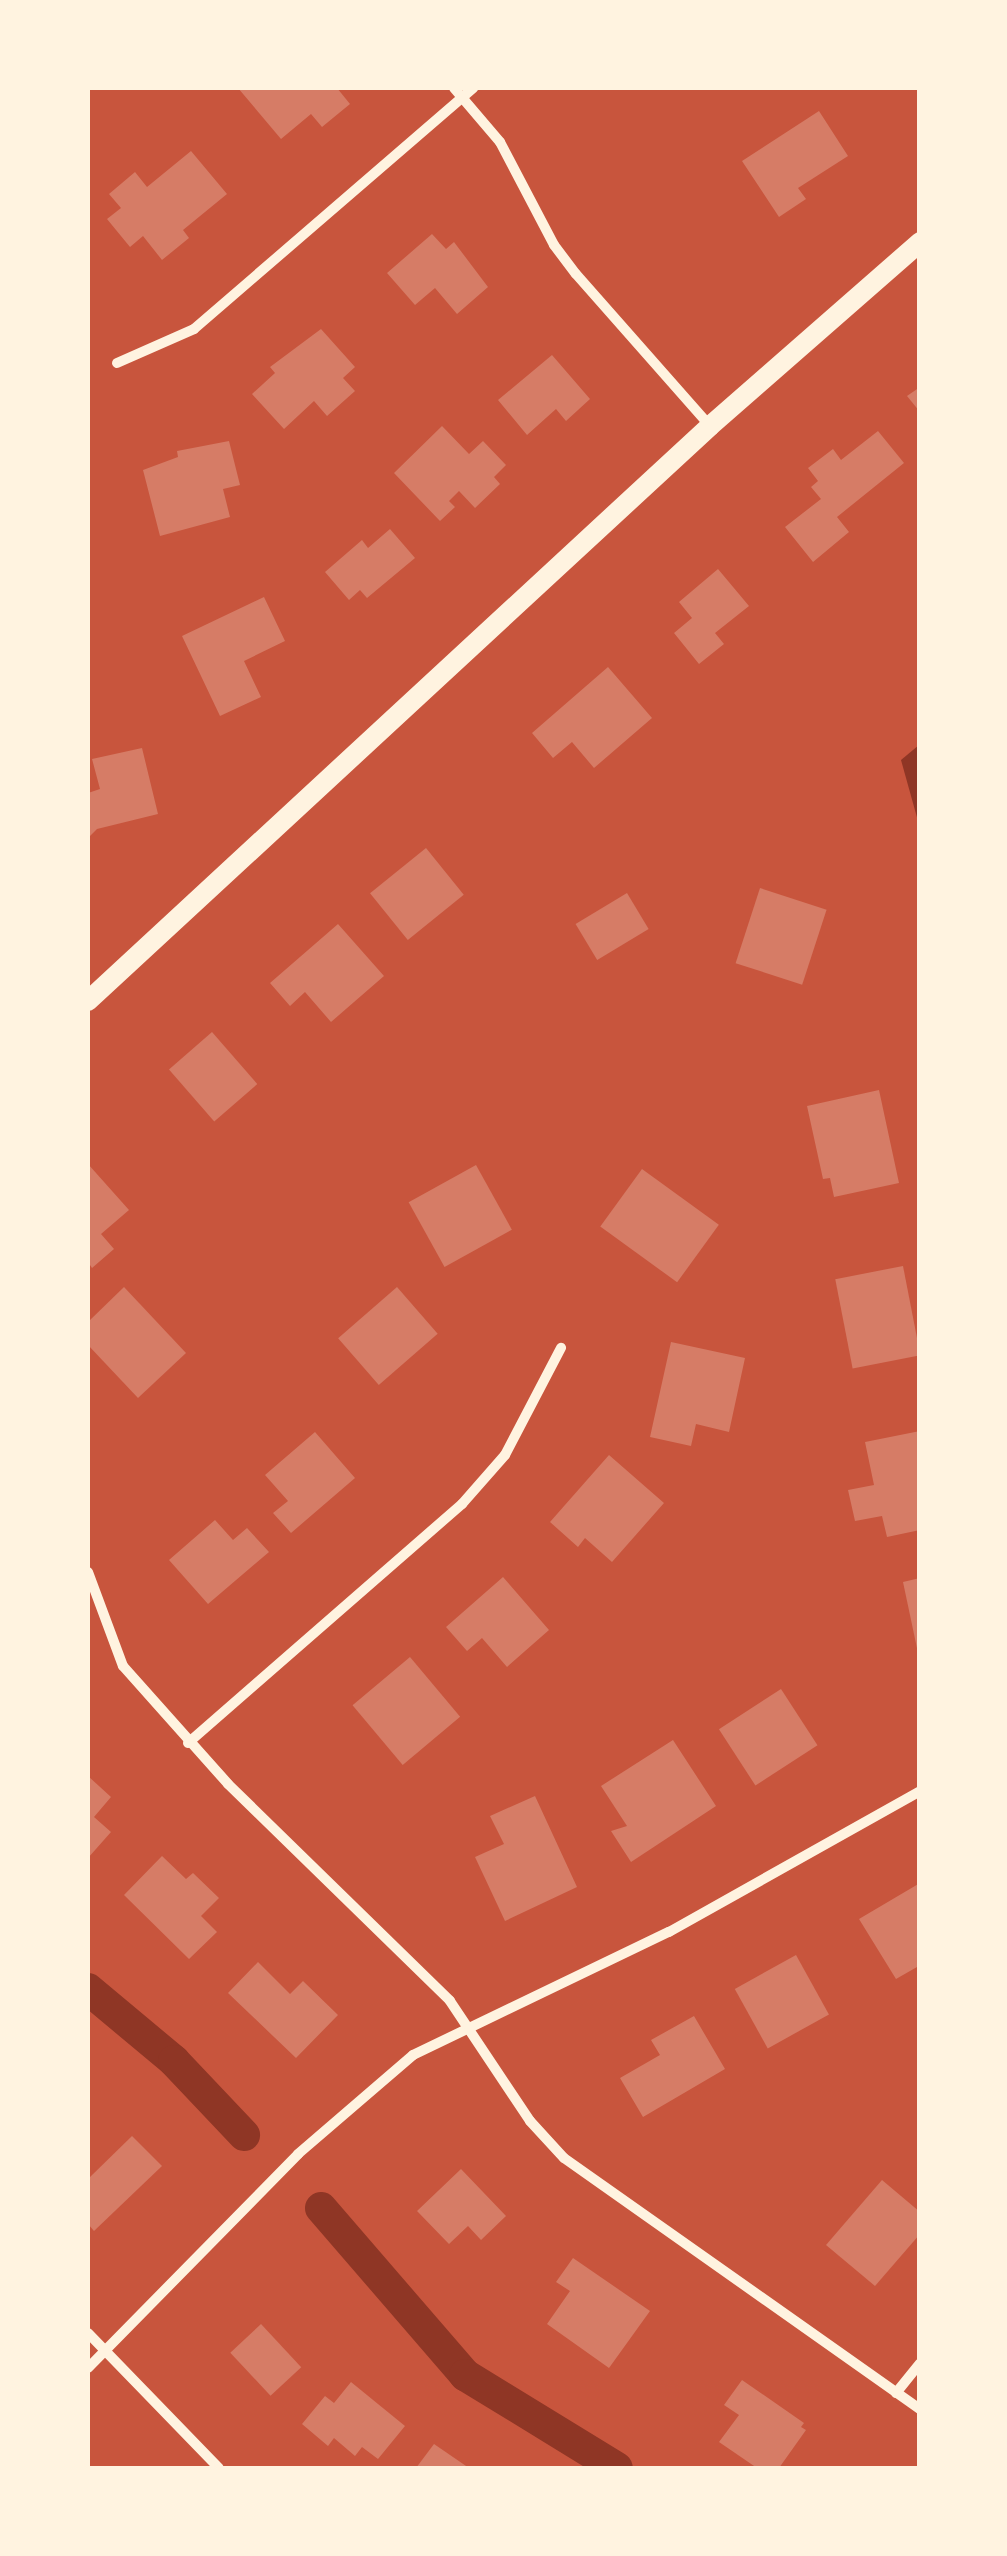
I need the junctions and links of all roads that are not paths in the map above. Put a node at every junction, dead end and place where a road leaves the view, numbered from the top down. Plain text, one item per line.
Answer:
1 (473, 88) edge
2 (458, 92) edge
3 (920, 242) edge
4 (117, 362) dead end
5 (710, 426) junction
6 (88, 1001) edge
7 (561, 1348) dead end
8 (88, 1572) edge
9 (188, 1743) junction
10 (920, 1791) edge
11 (471, 2029) junction
12 (88, 2334) edge
13 (104, 2351) junction
14 (920, 2363) edge
15 (88, 2368) edge
16 (896, 2393) junction
17 (920, 2409) edge
18 (218, 2468) edge

1 - 2 street
2 - 4 street
2 - 5 street
3 - 5 main road
5 - 6 main road
7 - 9 street
8 - 9 street
9 - 11 street
10 - 11 street
11 - 13 street
11 - 16 street
12 - 13 street
13 - 15 street
13 - 18 street
14 - 16 street
16 - 17 street

